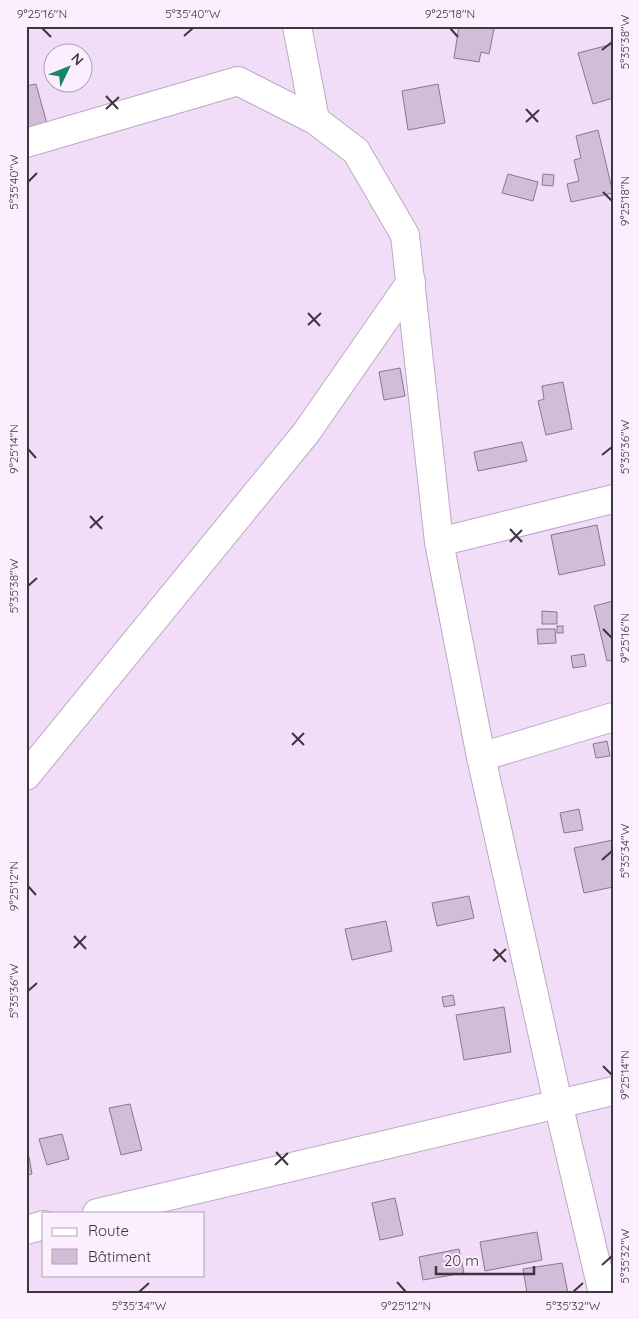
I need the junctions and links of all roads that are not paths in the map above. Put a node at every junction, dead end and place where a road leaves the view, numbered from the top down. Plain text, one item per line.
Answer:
1 (297, 26) edge
2 (315, 120) junction
3 (26, 143) edge
4 (411, 282) junction
5 (613, 499) edge
6 (439, 542) junction
7 (613, 717) edge
8 (482, 758) junction
9 (26, 776) edge
10 (613, 1091) edge
11 (558, 1103) junction
12 (101, 1212) edge
13 (42, 1226) edge
14 (26, 1230) edge
15 (603, 1293) edge

1 - 2 street
2 - 3 street
2 - 4 street
4 - 6 street
4 - 9 street
5 - 6 street
6 - 8 street
7 - 8 street
8 - 11 street
10 - 11 street
11 - 12 street
11 - 15 street
13 - 14 street

